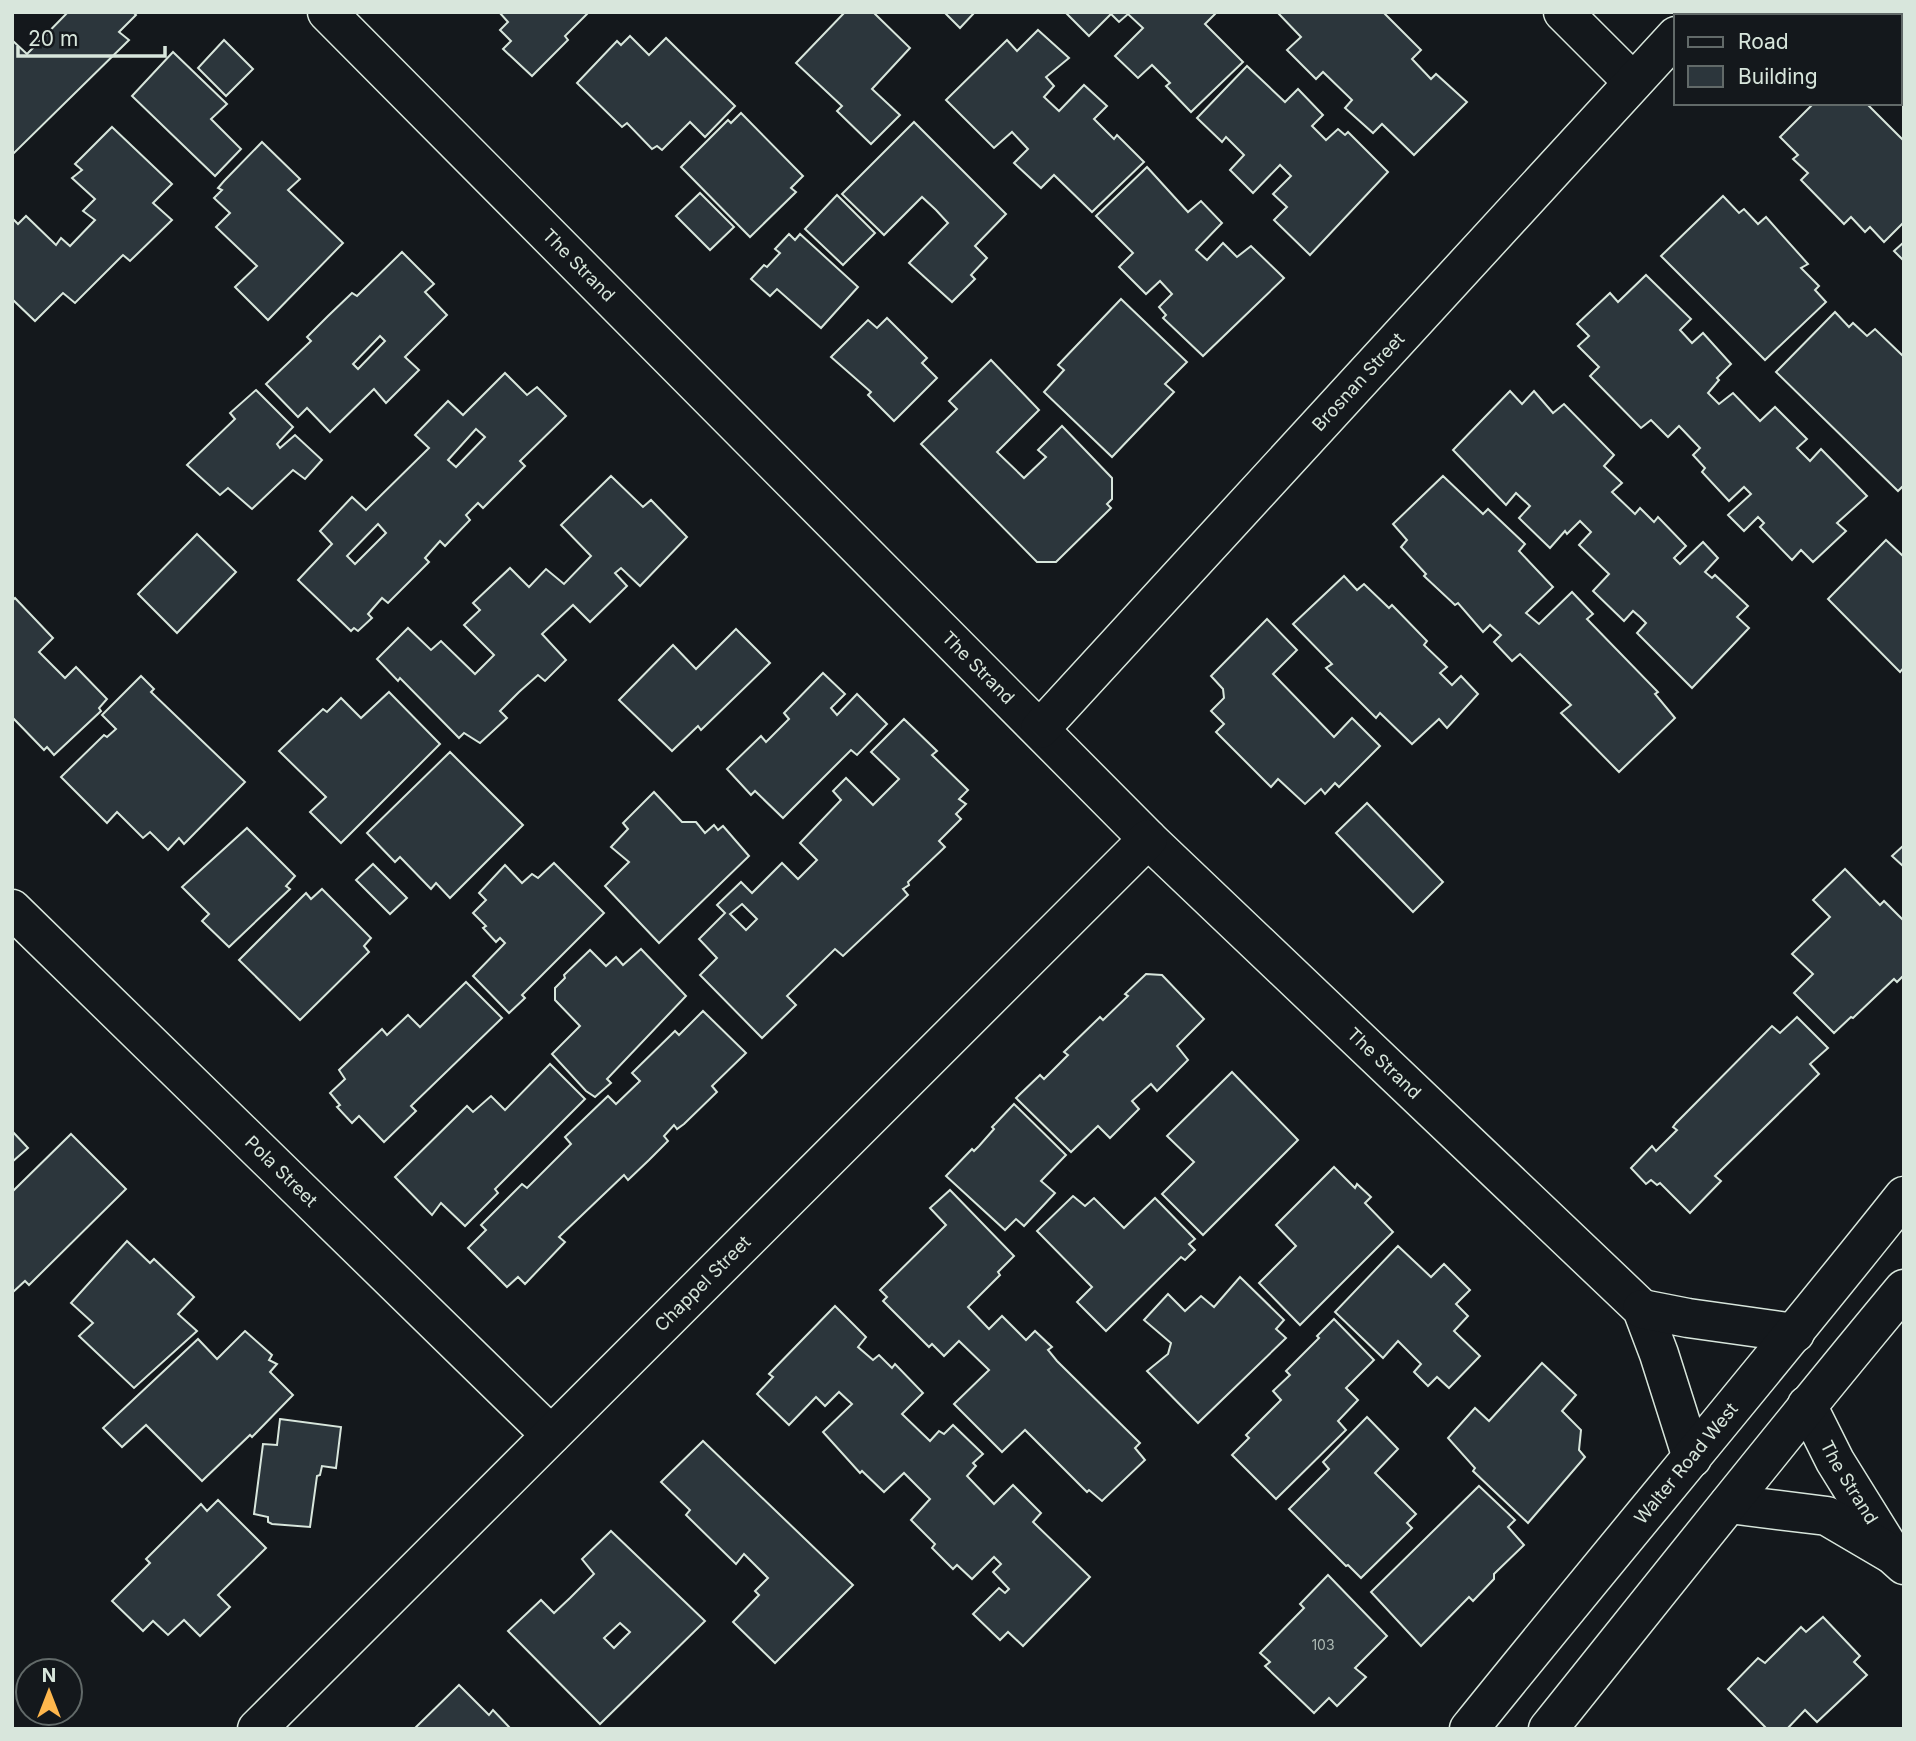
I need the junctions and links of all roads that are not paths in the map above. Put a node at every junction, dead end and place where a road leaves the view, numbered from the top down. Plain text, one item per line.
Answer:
1 (327, 12) edge
2 (1563, 12) edge
3 (1674, 38) edge
4 (1633, 82) junction
5 (1040, 729) junction
6 (1148, 839) junction
7 (12, 909) edge
8 (1904, 1196) edge
9 (1904, 1289) edge
10 (1642, 1309) junction
11 (1795, 1333) junction
12 (1807, 1405) junction
13 (551, 1435) junction
14 (1692, 1458) junction
15 (1729, 1504) junction
16 (1899, 1560) edge
17 (257, 1729) edge
18 (1469, 1729) edge
19 (1548, 1729) edge

1 - 5 street, The Strand
2 - 4 street
3 - 4 street, Brosnan Street
4 - 5 street, Brosnan Street
5 - 6 street, The Strand
6 - 10 street, The Strand
6 - 13 street, Chappel Street
7 - 13 street, Pola Street
8 - 11 street, Walter Road West
9 - 12 street
10 - 11 street
10 - 14 street, The Strand
11 - 14 street, Walter Road West
12 - 15 street
12 - 16 street, The Strand
13 - 17 street, Chappel Street
14 - 18 street, Walter Road West
15 - 16 street, The Strand
15 - 19 street

